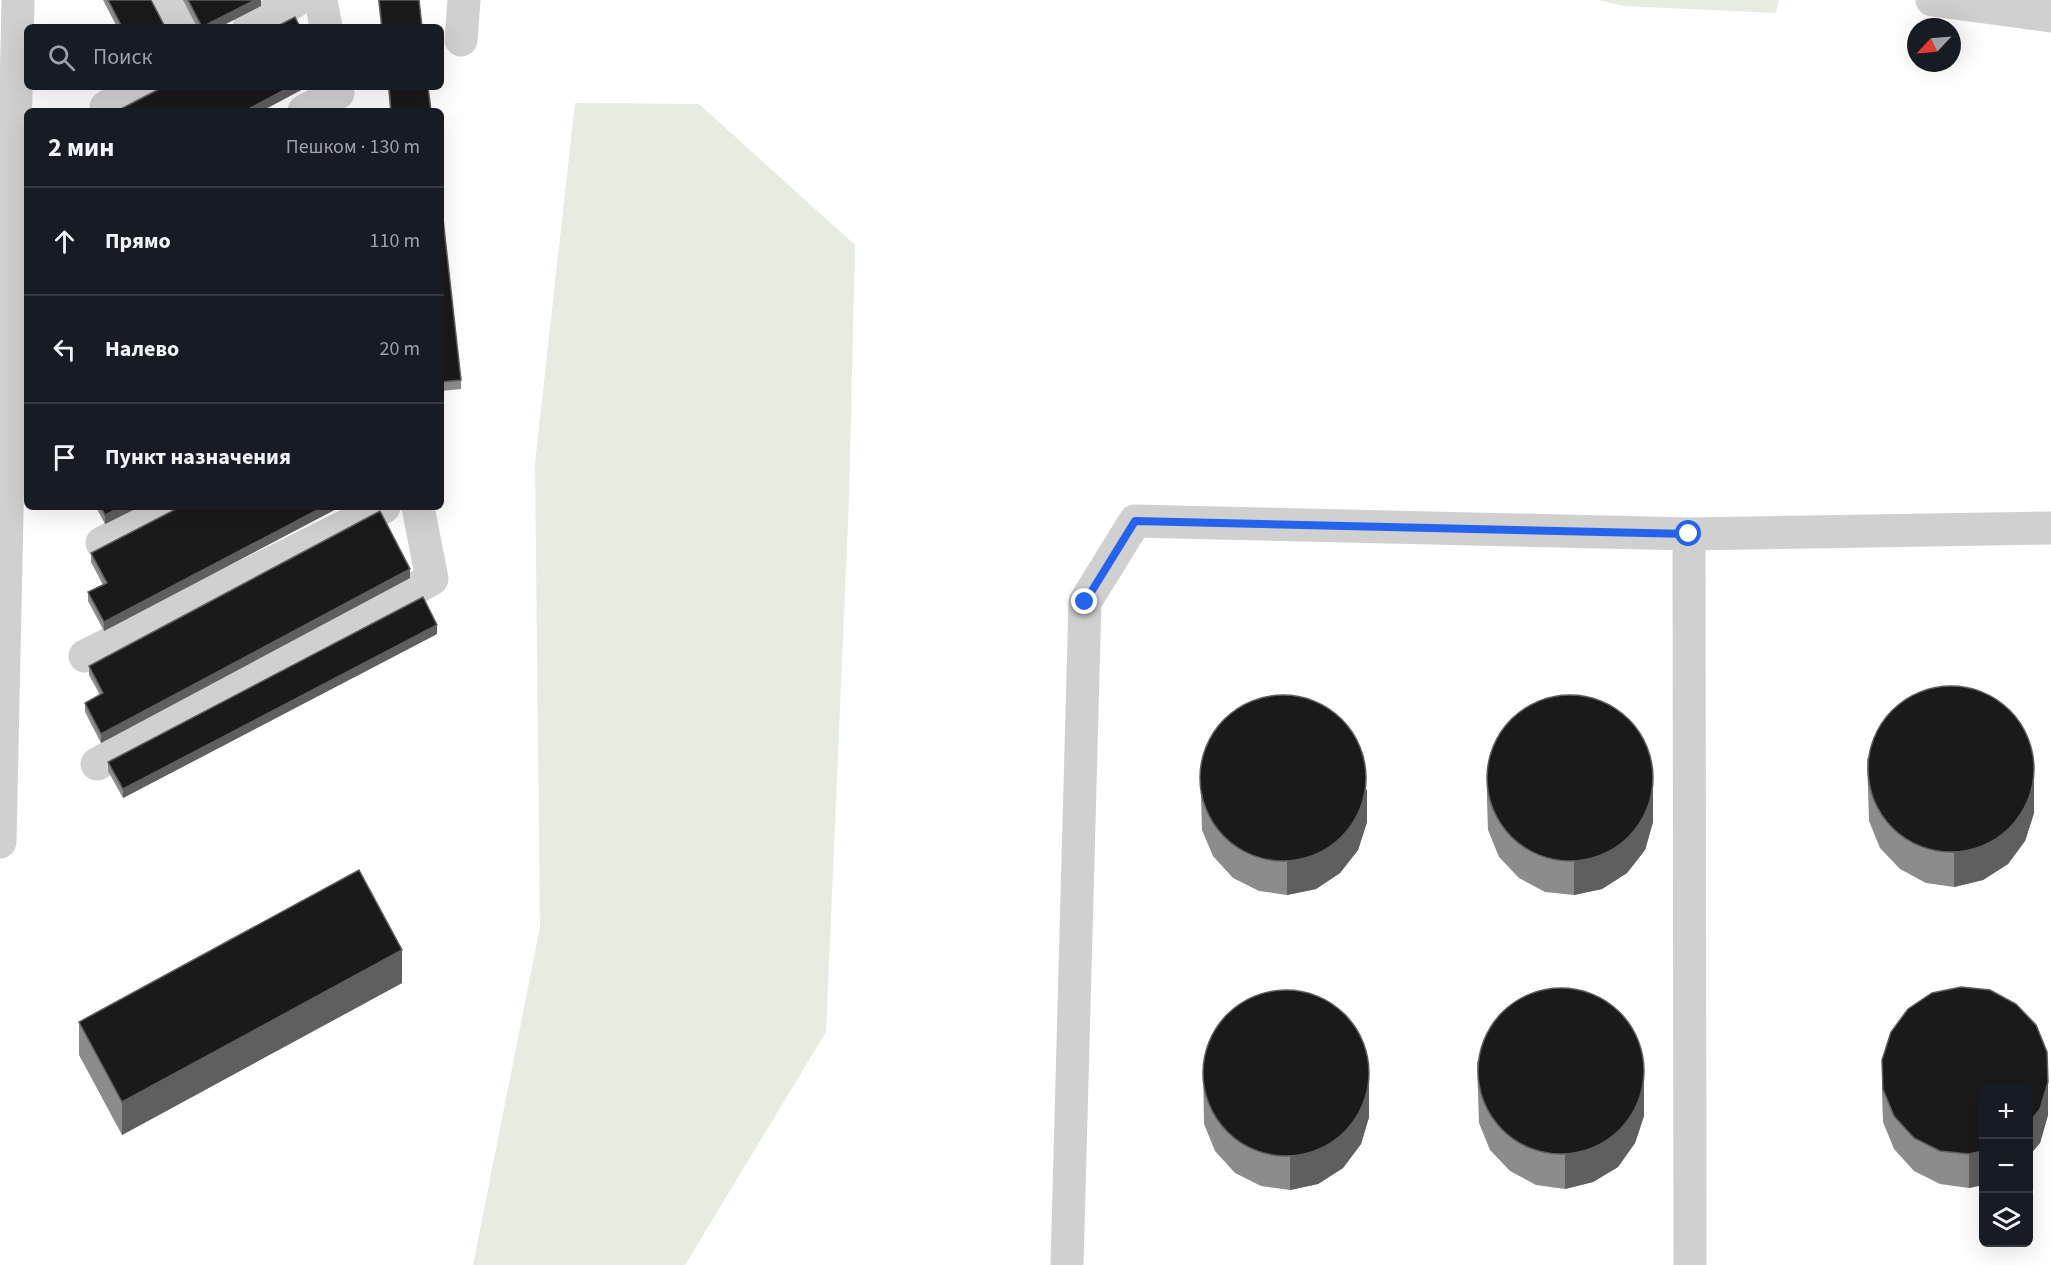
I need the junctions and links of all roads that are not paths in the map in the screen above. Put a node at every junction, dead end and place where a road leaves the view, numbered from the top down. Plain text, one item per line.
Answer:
1 (18, 0) edge
2 (169, 0) edge
3 (297, 0) edge
4 (321, 0) edge
5 (464, 0) edge
6 (1932, 0) edge
7 (2051, 16) edge
8 (182, 24) edge
9 (254, 24) edge
10 (325, 24) edge
11 (461, 40) dead end
12 (135, 90) edge
13 (339, 97) edge
14 (106, 106) dead end
15 (312, 108) edge
16 (4, 466) edge
17 (167, 510) edge
18 (378, 510) edge
19 (419, 510) edge
20 (2051, 528) edge
21 (1689, 534) junction
22 (102, 543) dead end
23 (85, 656) dead end
24 (97, 764) dead end
25 (0, 842) edge
26 (1067, 1265) edge
27 (1690, 1265) edge

1 - 16 street
2 - 8 street
3 - 9 street
4 - 10 street
5 - 11 street
6 - 7 street
12 - 14 street
13 - 15 street
16 - 25 street
17 - 22 street
18 - 23 street
19 - 24 street
20 - 21 street
21 - 26 street
21 - 27 street

